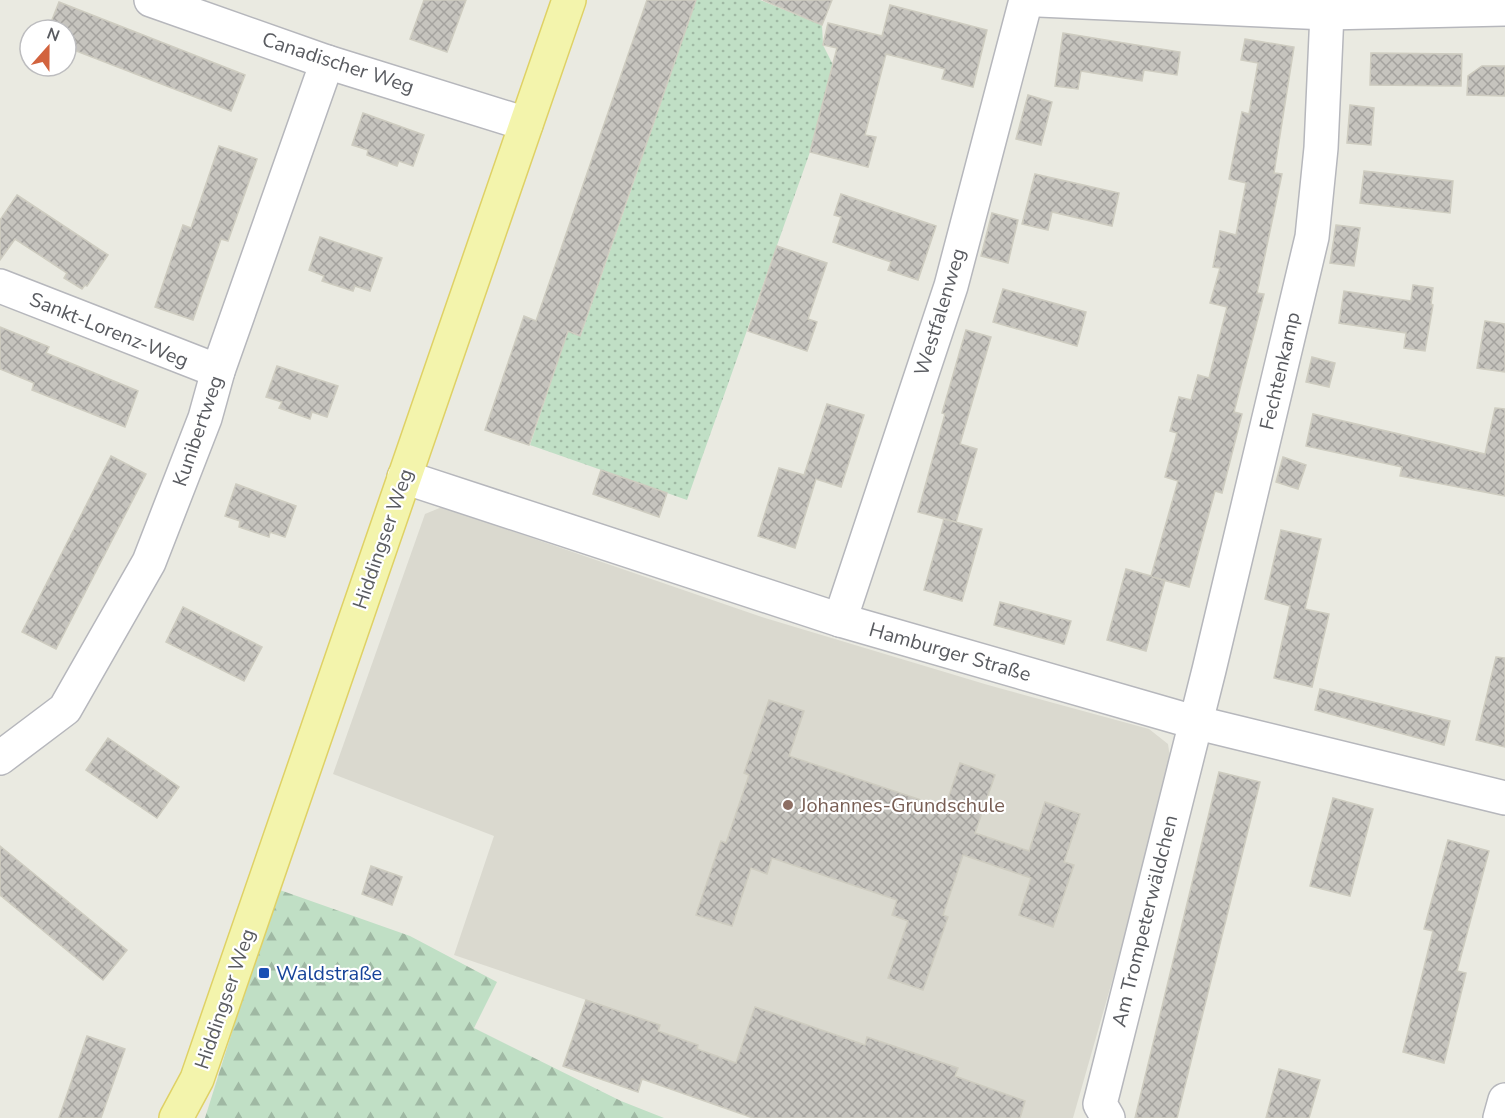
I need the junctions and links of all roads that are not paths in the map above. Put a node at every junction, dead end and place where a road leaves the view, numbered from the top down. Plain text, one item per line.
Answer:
1 (569, 0) edge
2 (1026, 0) edge
3 (1039, 0) edge
4 (161, 2) edge
5 (1505, 9) edge
6 (1327, 13) junction
7 (327, 62) junction
8 (526, 124) junction
9 (0, 286) edge
10 (218, 371) junction
11 (404, 477) junction
12 (840, 620) junction
13 (1194, 722) junction
14 (0, 758) edge
15 (1505, 798) edge
16 (197, 1079) junction
17 (1505, 1100) edge
18 (176, 1118) edge
19 (193, 1118) edge
20 (1108, 1118) edge
21 (1500, 1118) edge

1 - 8 main road, Hiddingser Weg
2 - 12 street, Westfalenweg
3 - 6 street
4 - 7 street, Canadischer Weg
5 - 6 street
6 - 13 street, Fechtenkamp
7 - 8 street, Canadischer Weg
7 - 10 street, Kunibertweg
8 - 11 main road, Hiddingser Weg
9 - 10 street, Sankt-Lorenz-Weg
10 - 14 street, Kunibertweg
11 - 12 street, Hamburger Straße
11 - 16 main road, Hiddingser Weg
12 - 13 street, Hamburger Straße
13 - 15 street, Hamburger Straße
13 - 20 street, Am Trompeterwäldchen
16 - 18 main road, Hiddingser Weg
16 - 19 main road, Hiddingser Weg
17 - 21 street

